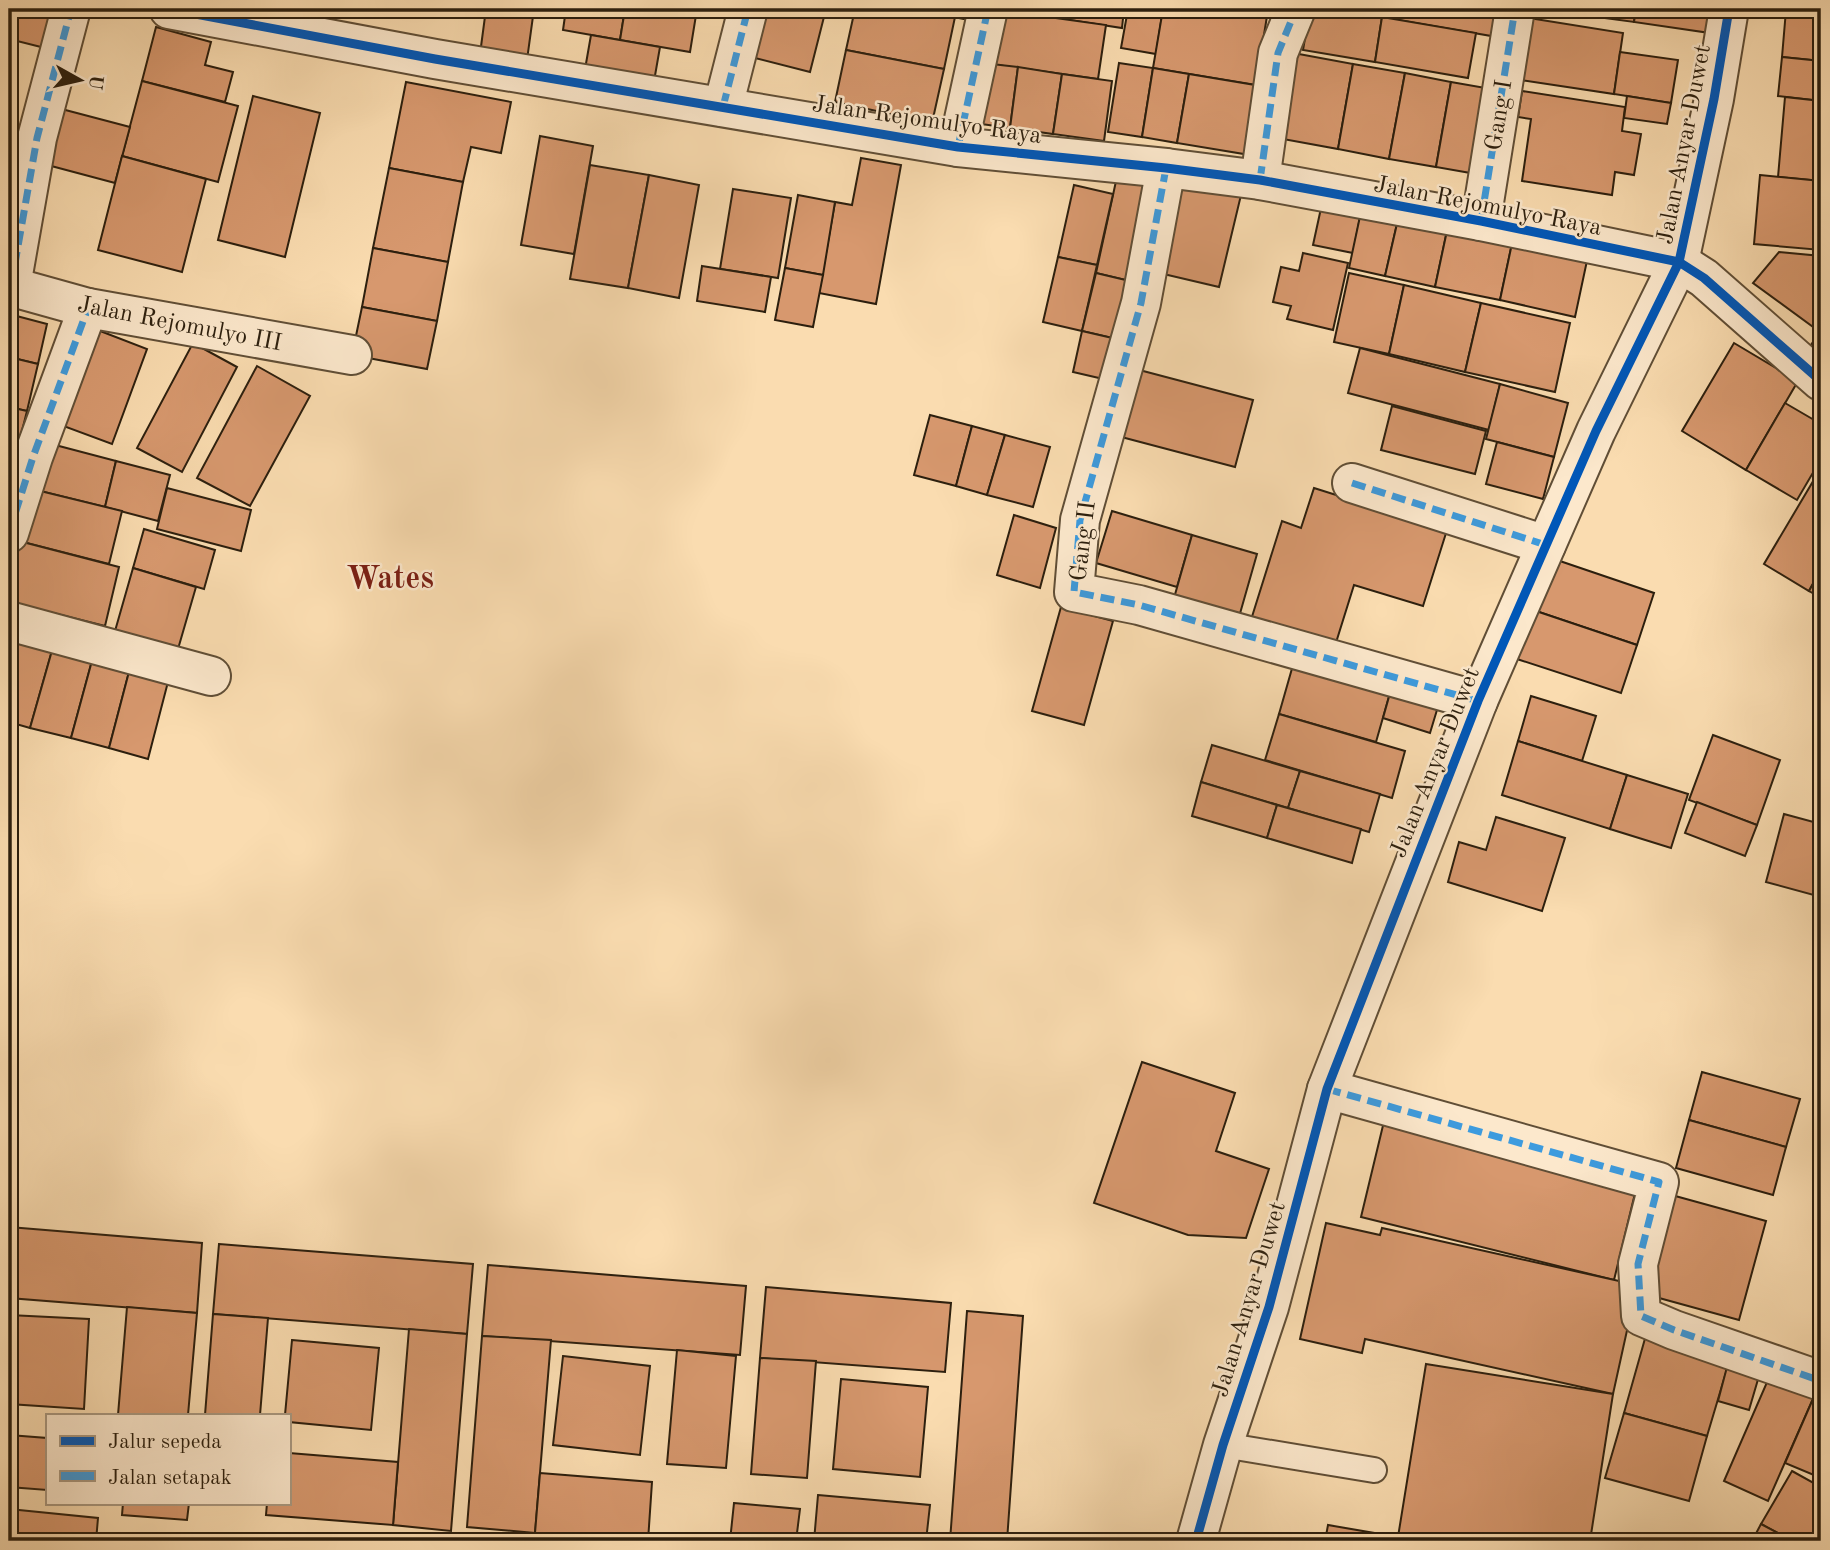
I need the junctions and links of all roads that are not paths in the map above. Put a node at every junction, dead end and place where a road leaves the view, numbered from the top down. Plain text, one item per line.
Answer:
1 (72, 9) edge
2 (169, 9) edge
3 (748, 9) edge
4 (988, 9) edge
5 (1296, 9) edge
6 (1516, 9) edge
7 (1729, 9) edge
8 (723, 107) junction
9 (958, 147) junction
10 (1166, 168) junction
11 (1260, 180) junction
12 (1481, 221) junction
13 (1679, 262) junction
14 (10, 286) edge
15 (88, 308) junction
16 (352, 355) dead end
17 (1821, 381) edge
18 (1352, 483) dead end
19 (9, 533) edge
20 (1546, 545) junction
21 (9, 621) edge
22 (211, 676) dead end
23 (1478, 701) junction
24 (1327, 1089) junction
25 (1821, 1381) edge
26 (1223, 1445) junction
27 (1374, 1470) dead end
28 (1196, 1541) edge

1 - 14 street
2 - 8 street, Jalan Rejomulyo Raya
3 - 8 street
4 - 9 street
5 - 11 street
6 - 12 street, Gang I
7 - 13 street, Jalan Anyar Duwet
8 - 9 street, Jalan Rejomulyo Raya
9 - 10 street, Jalan Rejomulyo Raya
10 - 11 street, Jalan Rejomulyo Raya
10 - 23 street, Gang II
11 - 12 street, Jalan Rejomulyo Raya
12 - 13 street, Jalan Rejomulyo Raya
13 - 17 street
13 - 20 street, Jalan Anyar Duwet
14 - 15 street, Jalan Rejomulyo III
15 - 16 street, Jalan Rejomulyo III
15 - 19 street
18 - 20 street
20 - 23 street, Jalan Anyar Duwet
21 - 22 street
23 - 24 street, Jalan Anyar Duwet
24 - 25 street
24 - 26 street, Jalan Anyar Duwet
26 - 27 lane
26 - 28 street, Jalan Anyar Duwet

